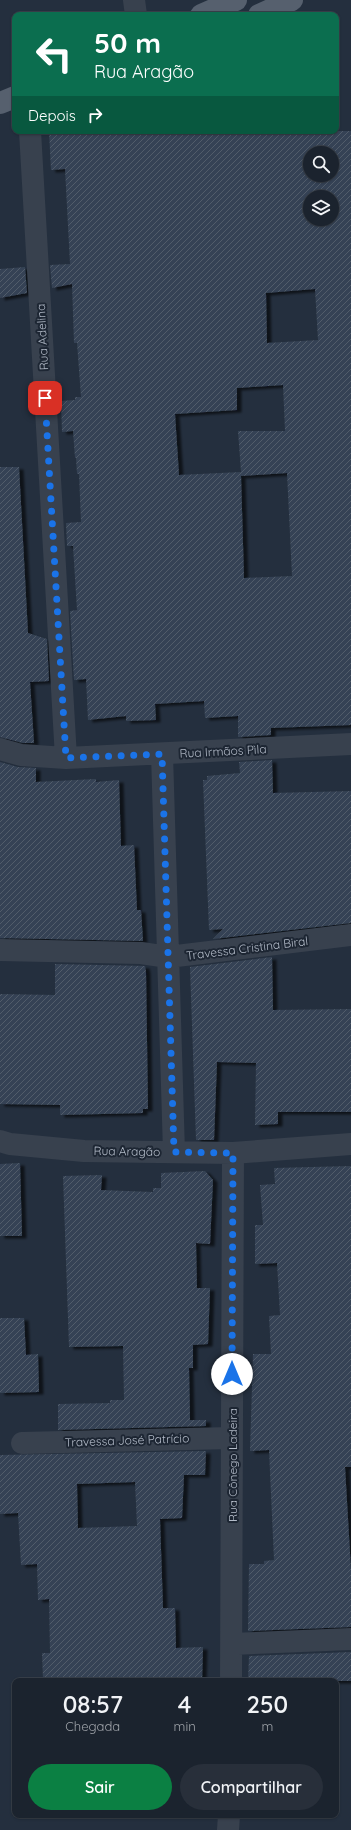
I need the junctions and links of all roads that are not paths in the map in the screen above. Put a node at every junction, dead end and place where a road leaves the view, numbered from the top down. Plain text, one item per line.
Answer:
1 (134, 0) edge
2 (236, 0) edge
3 (292, 0) edge
4 (136, 12) edge
5 (208, 12) edge
6 (266, 12) edge
7 (12, 98) edge
8 (0, 103) edge
9 (30, 134) edge
10 (351, 744) edge
11 (0, 749) edge
12 (162, 754) junction
13 (66, 758) junction
14 (351, 935) edge
15 (0, 950) edge
16 (168, 957) junction
17 (0, 1141) edge
18 (351, 1144) edge
19 (174, 1152) junction
20 (233, 1153) junction
21 (232, 1438) junction
22 (22, 1443) dead end
23 (351, 1639) edge
24 (232, 1644) junction
25 (231, 1678) edge
26 (229, 1818) edge
27 (228, 1830) edge

1 - 4 street
2 - 5 main road
3 - 6 main road
7 - 8 main road
9 - 13 street, Rua Adelina
10 - 12 street, Rua Irmãos Pìla
11 - 13 street, Rua Irmãos Pìla
12 - 13 street, Rua Irmãos Pìla
12 - 16 street
14 - 16 street, Travessa Cristina Biral
15 - 16 street, Travessa Cristina Biral
16 - 19 street
17 - 19 street, Rua Aragão
18 - 20 street, Rua Aragão
19 - 20 street, Rua Aragão
20 - 21 street, Rua Cônego Ladeira
21 - 22 street, Travessa José Patrício
21 - 24 street, Rua Cônego Ladeira
23 - 24 street
24 - 25 street, Rua Cônego Ladeira
26 - 27 street

